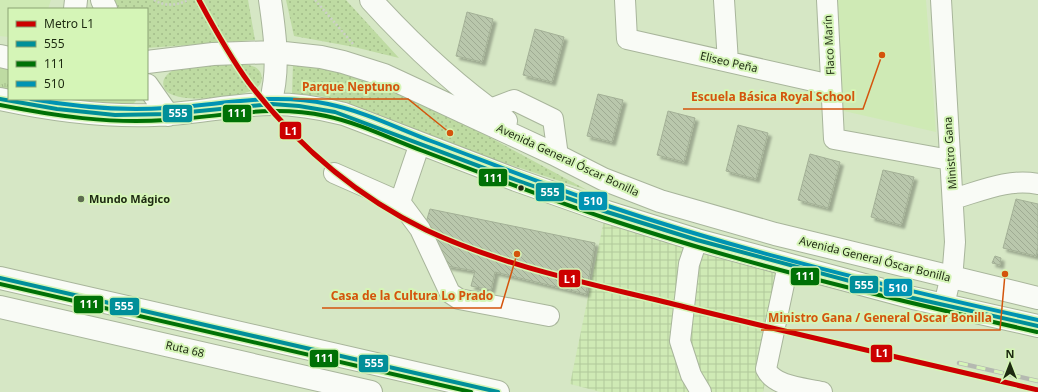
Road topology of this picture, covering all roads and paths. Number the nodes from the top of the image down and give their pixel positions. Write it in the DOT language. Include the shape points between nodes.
graph roads {
  1 [pos="154,0"];
  2 [pos="189,0"];
  3 [pos="270,0"];
  4 [pos="315,0"];
  5 [pos="371,0"];
  6 [pos="625,0"];
  7 [pos="724,0"];
  8 [pos="826,0"];
  9 [pos="941,0"];
  10 [pos="356,48"];
  11 [pos="275,52"];
  12 [pos="148,62"];
  13 [pos="728,62"];
  14 [pos="831,85"];
  15 [pos="148,86"];
  16 [pos="0,99"];
  17 [pos="270,104"];
  18 [pos="490,109"];
  19 [pos="168,115"];
  20 [pos="420,143"];
  21 [pos="556,155"];
  22 [pos="950,160"];
  23 [pos="334,173"];
  24 [pos="1038,184"];
  25 [pos="953,199"];
  26 [pos="400,202"];
  27 [pos="697,240"];
  28 [pos="788,265"];
  29 [pos="0,278"];
  30 [pos="951,278"];
  31 [pos="1038,298"];
  32 [pos="944,305"];
  33 [pos="0,307"];
  34 [pos="549,316"];
  35 [pos="1038,326"];
  36 [pos="371,392"];
  37 [pos="498,392"];
  38 [pos="701,392"];
  39 [pos="822,392"];
  1 -- 2 [label="path" via="162,5 179,4"];
  3 -- 11 [label="main road"];
  4 -- 10 [label="path"];
  5 -- 18 [label="main road" via="414,45"];
  6 -- 13 [label="street, Eliseo Peña" via="627,39"];
  7 -- 13 [label="street"];
  8 -- 14 [label="street, Flaco Marín"];
  9 -- 22 [label="street, Ministro Gana"];
  11 -- 12 [label="main road, Avenida General Óscar Bonilla" via="213,54"];
  11 -- 17 [label="main road" via="276,78"];
  11 -- 21 [label="main road, Avenida General Óscar Bonilla" via="321,56 384,75"];
  13 -- 14 [label="street, Eliseo Peña"];
  14 -- 22 [label="street, Flaco Marín" via="834,139"];
  15 -- 19 [label="main road"];
  16 -- 19 [label="main road" via="80,113"];
  17 -- 19 [label="main road"];
  17 -- 20 [label="main road" via="315,107 344,114"];
  18 -- 21 [label="main road"];
  18 -- 21 [label="street" via="514,100 554,119"];
  20 -- 26 [label="street"];
  20 -- 27 [label="main road" via="554,193"];
  21 -- 30 [label="main road, Avenida General Óscar Bonilla" via="629,190 692,211"];
  22 -- 25 [label="street, Ministro Gana"];
  23 -- 26 [label="street"];
  24 -- 25 [label="street" via="1009,183"];
  25 -- 30 [label="street, Ministro Gana" via="955,242"];
  26 -- 34 [label="street" via="420,229 450,293 459,299"];
  27 -- 28 [label="main road"];
  27 -- 38 [label="street" via="690,264 680,341 691,375"];
  28 -- 32 [label="main road"];
  28 -- 39 [label="street" via="766,369 769,375 783,383"];
  29 -- 37 [label="main road"];
  30 -- 31 [label="main road, Avenida General Óscar Bonilla"];
  30 -- 32 [label="street, Ministro Gana"];
  32 -- 35 [label="main road"];
  33 -- 36 [label="main road, Ruta 68"];
}
